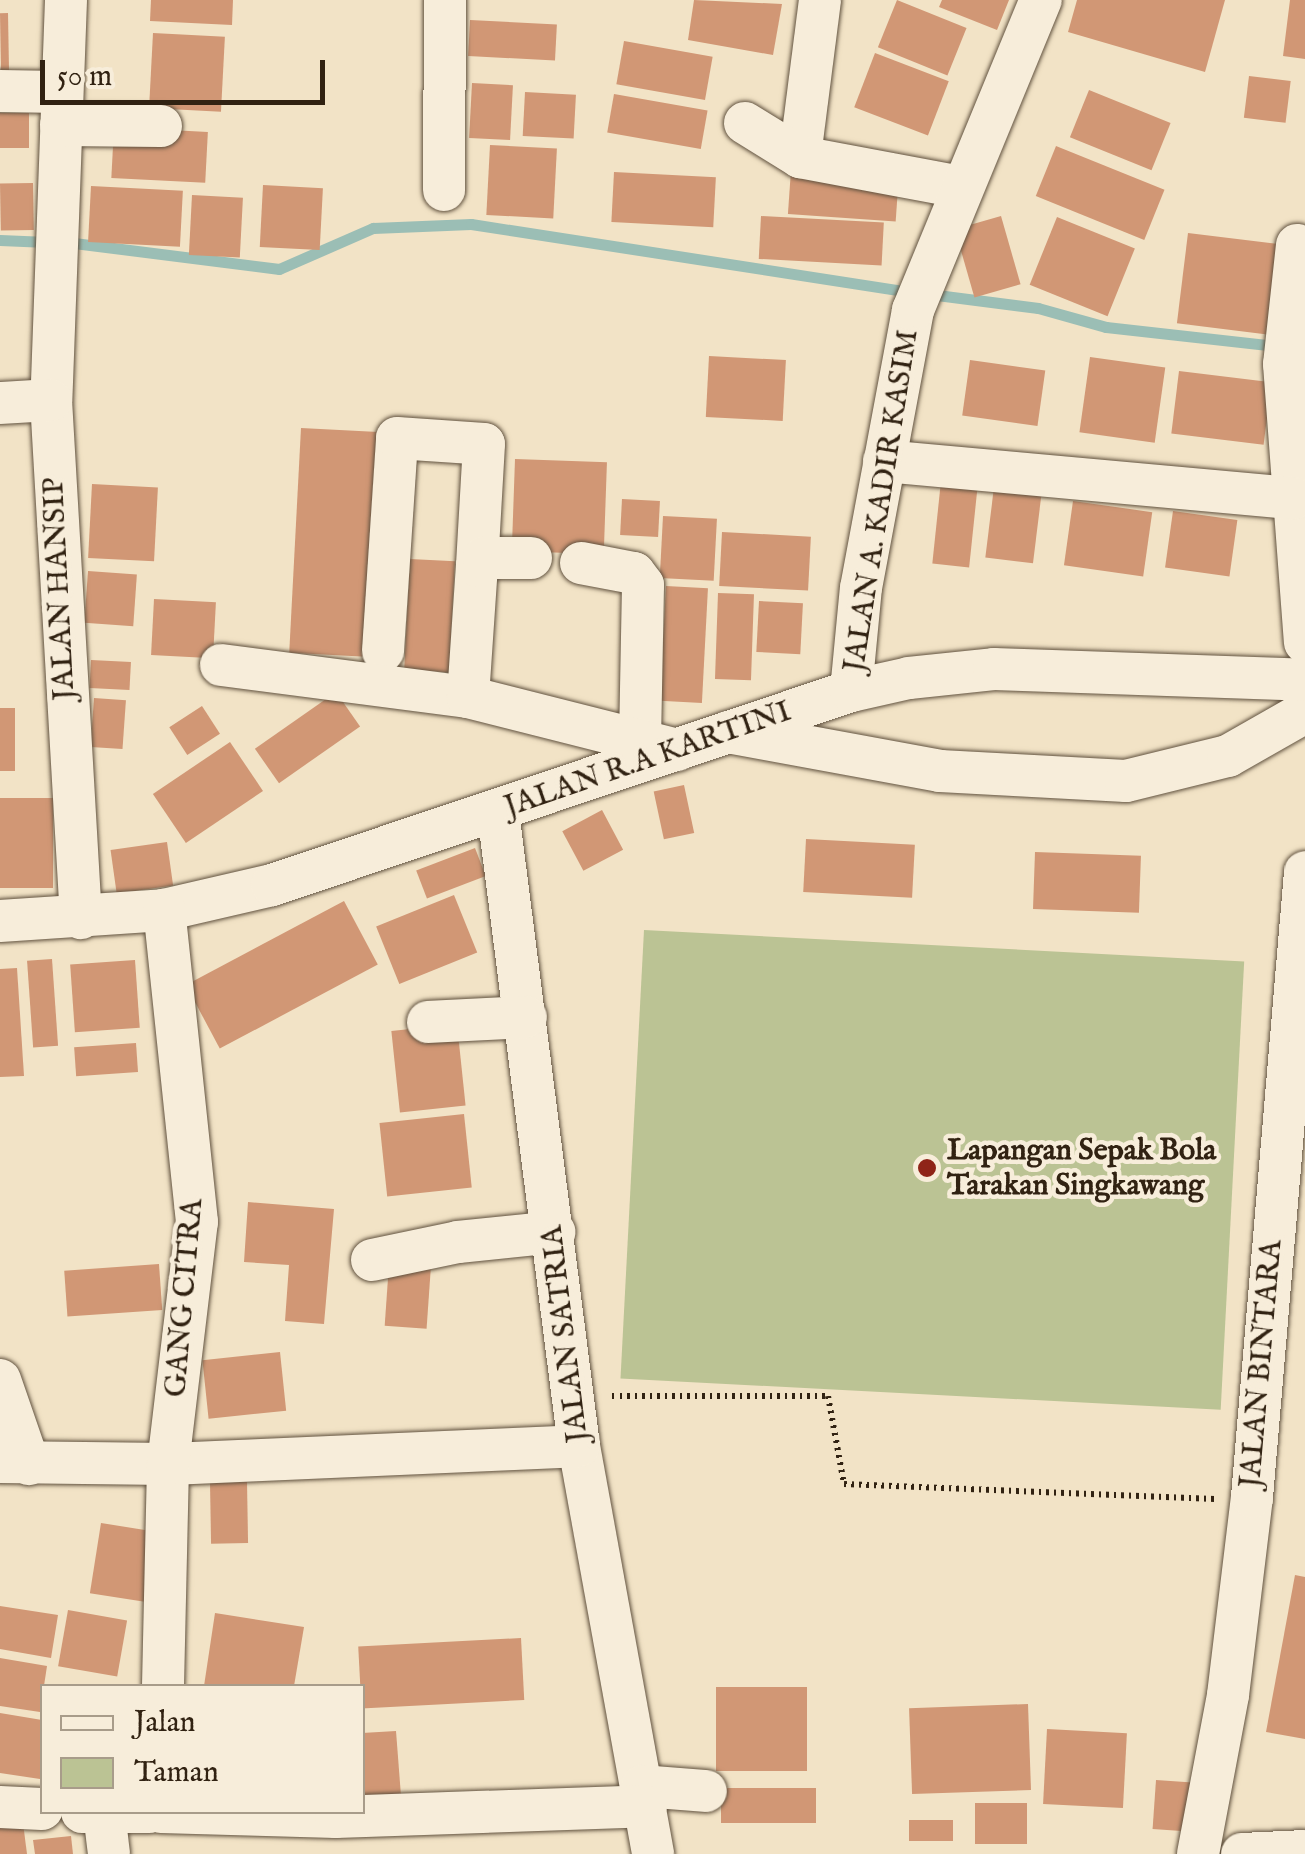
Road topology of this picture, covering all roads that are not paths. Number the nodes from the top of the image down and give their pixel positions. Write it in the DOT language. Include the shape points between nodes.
graph roads {
  1 [pos="66,0"];
  2 [pos="445,0"];
  3 [pos="820,0"];
  4 [pos="1040,0"];
  5 [pos="0,91"];
  6 [pos="61,109"];
  7 [pos="746,124"];
  8 [pos="160,126"];
  9 [pos="800,156"];
  10 [pos="960,187"];
  11 [pos="444,190"];
  12 [pos="1297,245"];
  13 [pos="51,400"];
  14 [pos="0,403"];
  15 [pos="884,461"];
  16 [pos="1294,498"];
  17 [pos="531,558"];
  18 [pos="581,563"];
  19 [pos="477,566"];
  20 [pos="1305,642"];
  21 [pos="384,651"];
  22 [pos="221,665"];
  23 [pos="1305,680"];
  24 [pos="851,691"];
  25 [pos="468,697"];
  26 [pos="1305,712"];
  27 [pos="728,732"];
  28 [pos="658,746"];
  29 [pos="498,812"];
  30 [pos="1305,872"];
  31 [pos="164,910"];
  32 [pos="82,918"];
  33 [pos="0,921"];
  34 [pos="526,1018"];
  35 [pos="428,1022"];
  36 [pos="554,1232"];
  37 [pos="372,1260"];
  38 [pos="0,1380"];
  39 [pos="579,1446"];
  40 [pos="14,1463"];
  41 [pos="168,1464"];
  42 [pos="163,1684"];
  43 [pos="706,1792"];
  44 [pos="644,1796"];
  45 [pos="0,1807"];
  46 [pos="40,1810"];
  47 [pos="104,1814"];
  48 [pos="231,1814"];
  49 [pos="1305,1851"];
  50 [pos="109,1854"];
  51 [pos="652,1854"];
  52 [pos="1198,1854"];
  53 [pos="1242,1854"];
  1 -- 6 [label="street, JALAN HANSIP"];
  2 -- 11 [label="street"];
  3 -- 9 [label="street"];
  4 -- 10 [label="street, JALAN A. KADIR KASIM"];
  5 -- 6 [label="street"];
  6 -- 8 [label="street"];
  6 -- 13 [label="street, JALAN HANSIP"];
  7 -- 9 [label="street"];
  9 -- 10 [label="street"];
  10 -- 15 [label="street, JALAN A. KADIR KASIM" via="918,291"];
  12 -- 16 [label="street" via="1286,351"];
  13 -- 14 [label="street"];
  13 -- 32 [label="street, JALAN HANSIP"];
  15 -- 16 [label="street"];
  15 -- 24 [label="street, JALAN A. KADIR KASIM" via="858,603"];
  16 -- 20 [label="street"];
  17 -- 19 [label="street" via="484,558"];
  18 -- 28 [label="street" via="634,572 644,586"];
  19 -- 21 [label="street" via="484,444 397,438"];
  19 -- 25 [label="street"];
  22 -- 25 [label="street"];
  23 -- 24 [label="street, JALAN R.A KARTINI" via="994,669"];
  24 -- 27 [label="street, JALAN R.A KARTINI"];
  25 -- 28 [label="street"];
  26 -- 27 [label="street" via="1228,756 1126,781 940,771"];
  27 -- 28 [label="street, JALAN R.A KARTINI"];
  28 -- 29 [label="street, JALAN R.A KARTINI"];
  29 -- 31 [label="street, JALAN R.A KARTINI" via="272,885"];
  29 -- 34 [label="street, JALAN SATRIA"];
  30 -- 52 [label="street, JALAN BINTARA" via="1252,1497 1228,1695"];
  31 -- 32 [label="street, JALAN R.A KARTINI"];
  31 -- 41 [label="street, GANG CITRA" via="197,1222"];
  32 -- 33 [label="street, JALAN R.A KARTINI"];
  34 -- 35 [label="street"];
  34 -- 36 [label="street, JALAN SATRIA"];
  36 -- 37 [label="street"];
  36 -- 39 [label="street, JALAN SATRIA"];
  38 -- 40 [label="street"];
  39 -- 41 [label="street"];
  39 -- 44 [label="street, JALAN SATRIA"];
  40 -- 41 [label="street"];
  41 -- 42 [label="street, GANG CITRA"];
  43 -- 44 [label="street"];
  44 -- 48 [label="street" via="336,1817"];
  44 -- 51 [label="street, JALAN SATRIA"];
  45 -- 46 [label="street"];
  47 -- 50 [label="street"];
  49 -- 53 [label="street"];
}
